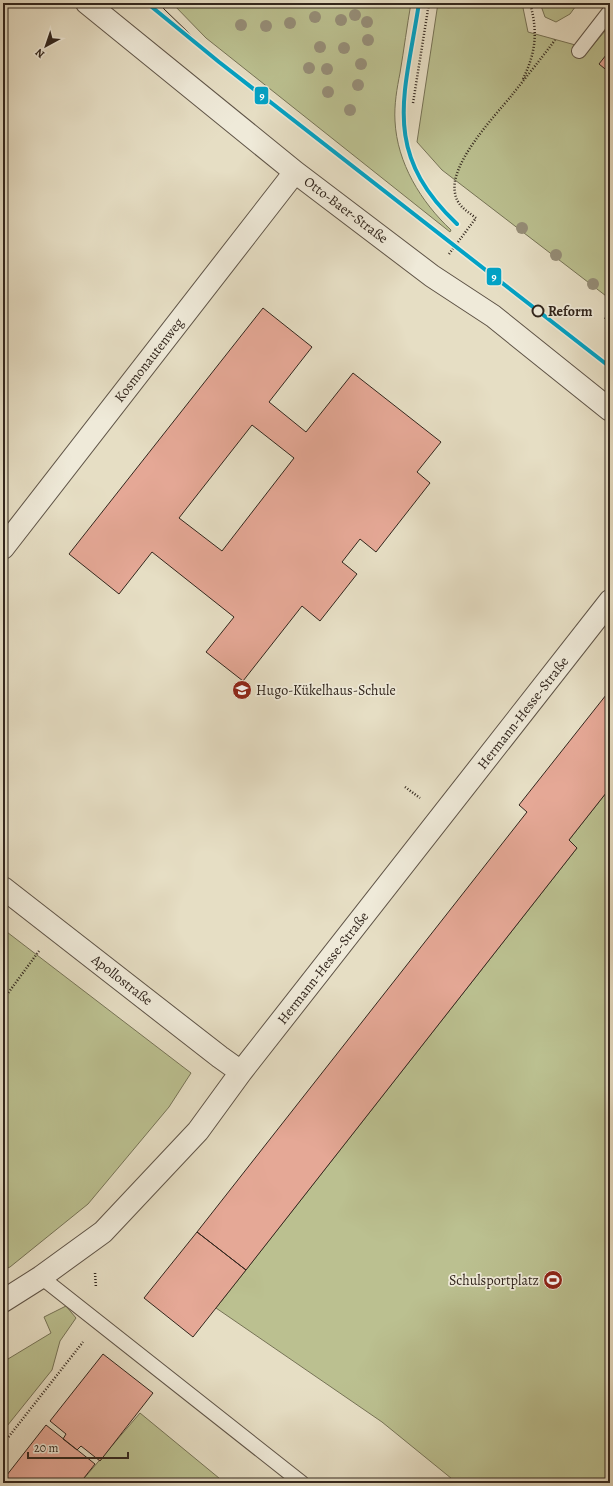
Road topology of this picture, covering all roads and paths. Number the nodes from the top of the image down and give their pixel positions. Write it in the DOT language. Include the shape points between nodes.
graph roads {
  1 [pos="87,3"];
  2 [pos="429,3"];
  3 [pos="530,3"];
  4 [pos="610,11"];
  5 [pos="556,40"];
  6 [pos="579,51"];
  7 [pos="521,83"];
  8 [pos="413,104"];
  9 [pos="295,172"];
  10 [pos="432,276"];
  11 [pos="610,312"];
  12 [pos="605,319"];
  13 [pos="610,410"];
  14 [pos="3,548"];
  15 [pos="610,601"];
  16 [pos="405,787"];
  17 [pos="421,799"];
  18 [pos="3,888"];
  19 [pos="41,948"];
  20 [pos="3,1000"];
  21 [pos="241,1072"];
  22 [pos="94,1272"];
  23 [pos="41,1277"];
  24 [pos="3,1301"];
  25 [pos="98,1322"];
  26 [pos="3,1444"];
  27 [pos="302,1483"];
  1 -- 9 [label="street, Otto-Baer-Straße"];
  2 -- 8 [label="path"];
  3 -- 7 [label="path" via="536,38 532,57"];
  4 -- 6 [label="lane"];
  5 -- 7 [label="path"];
  7 -- 10 [label="path" via="472,146 460,167 455,182 456,199 476,218"];
  9 -- 10 [label="street, Otto-Baer-Straße"];
  9 -- 14 [label="street, Kosmonautenweg"];
  10 -- 13 [label="street, Otto-Baer-Straße" via="493,316"];
  11 -- 12 [label="path"];
  15 -- 21 [label="street, Hermann-Hesse-Straße"];
  16 -- 17 [label="path"];
  18 -- 21 [label="street, Apollostraße"];
  19 -- 20 [label="path"];
  21 -- 23 [label="street, Hermann-Hesse-Straße" via="198,1131 103,1232"];
  22 -- 25 [label="path"];
  23 -- 24 [label="street, Hermann-Hesse-Straße"];
  23 -- 25 [label="lane"];
  25 -- 26 [label="path"];
  25 -- 27 [label="lane"];
}
